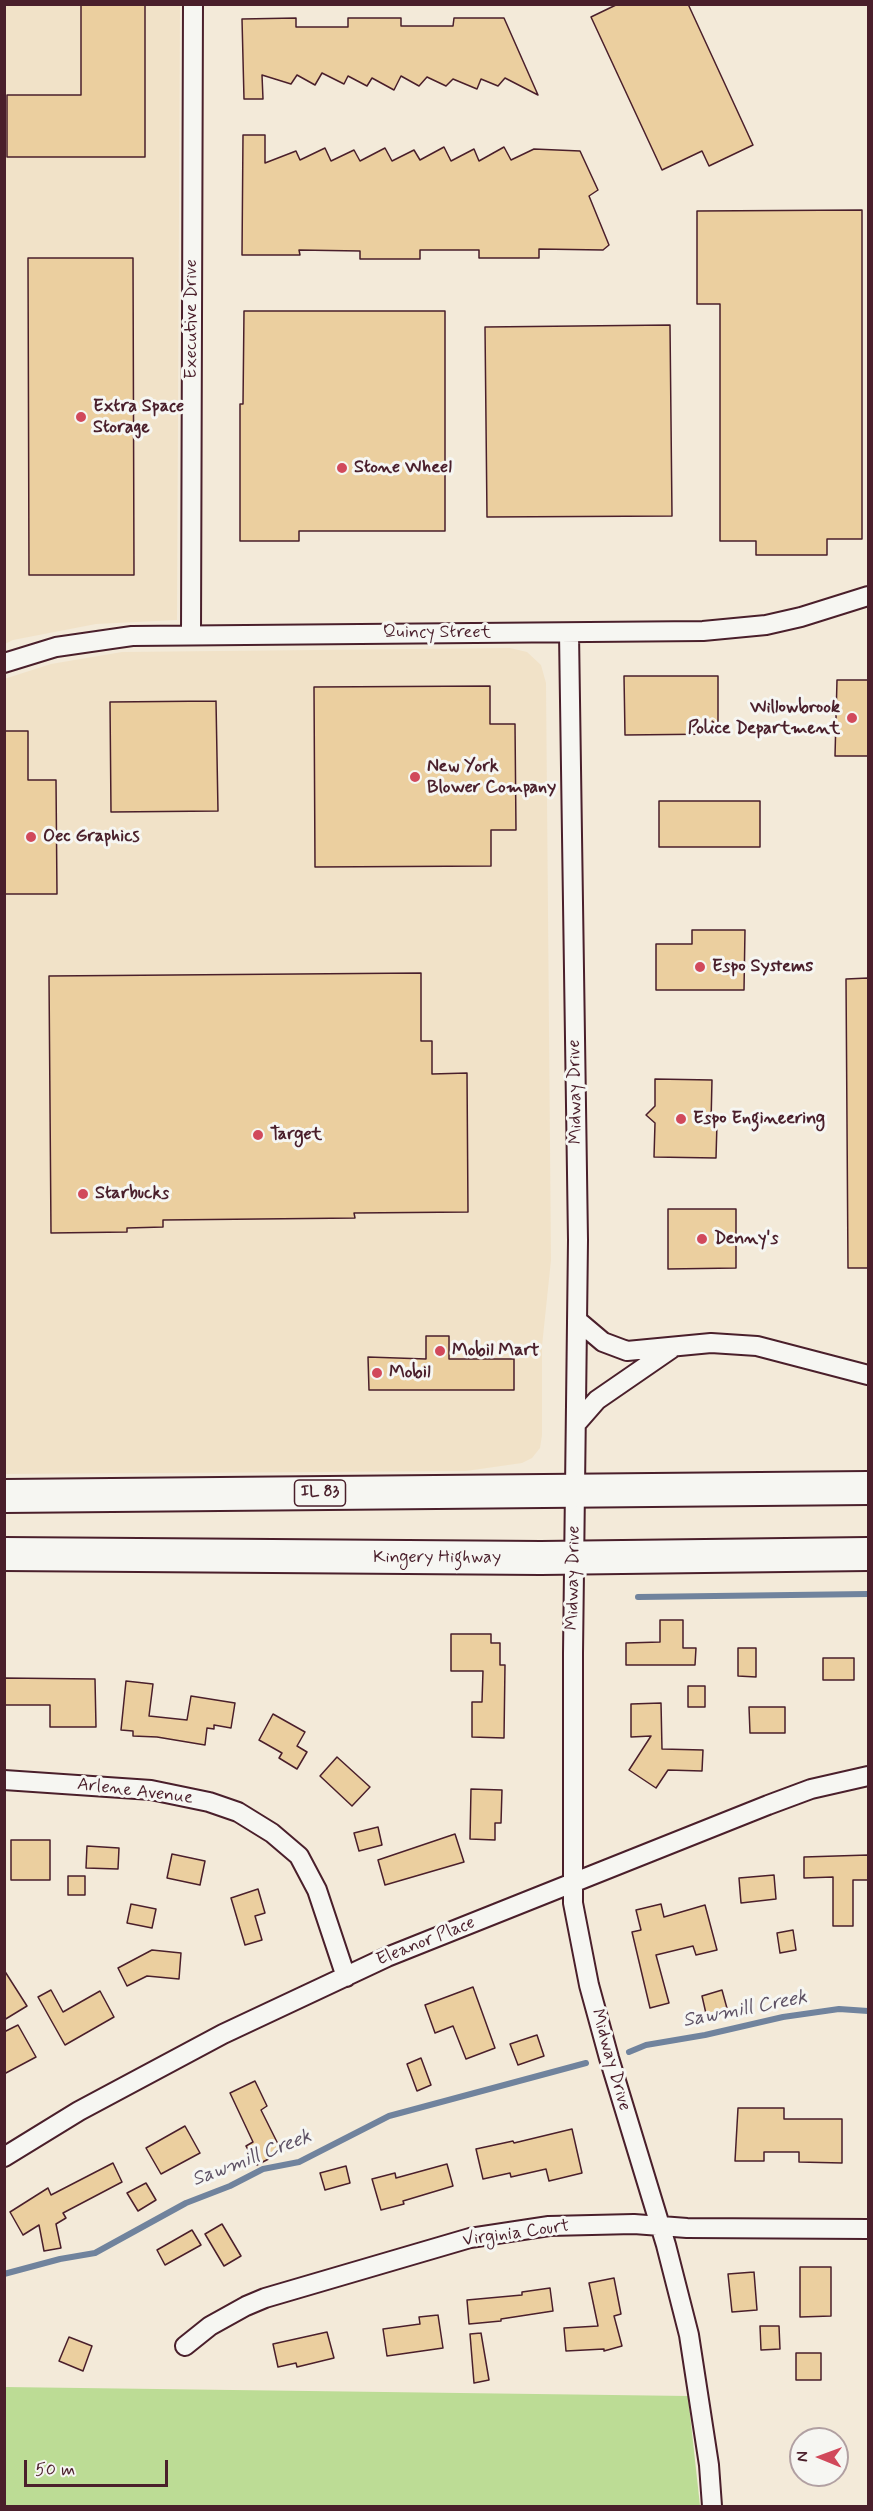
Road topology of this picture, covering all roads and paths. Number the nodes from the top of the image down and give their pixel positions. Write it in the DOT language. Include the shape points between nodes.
graph roads {
  1 [pos="193,4"];
  2 [pos="868,596"];
  3 [pos="568,633"];
  4 [pos="191,634"];
  5 [pos="4,663"];
  6 [pos="577,1320"];
  7 [pos="673,1348"];
  8 [pos="868,1376"];
  9 [pos="576,1424"];
  10 [pos="868,1488"];
  11 [pos="576,1491"];
  12 [pos="4,1496"];
  13 [pos="4,1554"];
  14 [pos="868,1554"];
  15 [pos="574,1557"];
  16 [pos="868,1776"];
  17 [pos="4,1780"];
  18 [pos="573,1883"];
  19 [pos="346,1977"];
  20 [pos="4,2157"];
  21 [pos="660,2226"];
  22 [pos="868,2229"];
  23 [pos="185,2346"];
  24 [pos="712,2506"];
  1 -- 4 [label="street, Executive Drive"];
  2 -- 3 [label="street, Quincy Street" via="801,617 733,629"];
  3 -- 4 [label="street, Quincy Street"];
  3 -- 6 [label="street, Midway Drive"];
  4 -- 5 [label="street, Quincy Street" via="106,639 56,647"];
  6 -- 7 [label="street" via="603,1342 627,1351"];
  6 -- 9 [label="street, Midway Drive"];
  7 -- 8 [label="street" via="711,1343 757,1346"];
  7 -- 9 [label="street" via="597,1400"];
  9 -- 11 [label="street, Midway Drive"];
  10 -- 11 [label="highway, IL 83"];
  11 -- 12 [label="highway, IL 83"];
  11 -- 15 [label="street, Midway Drive"];
  13 -- 15 [label="highway, Kingery Highway"];
  14 -- 15 [label="highway, Kingery Highway"];
  15 -- 18 [label="street, Midway Drive"];
  16 -- 18 [label="street, Eleanor Place" via="811,1789"];
  17 -- 19 [label="street, Arlene Avenue" via="151,1790 238,1812 299,1856 317,1890"];
  18 -- 19 [label="street, Eleanor Place"];
  18 -- 21 [label="street, Midway Drive" via="576,1923 589,1984"];
  19 -- 20 [label="street, Eleanor Place" via="222,2034 79,2111"];
  21 -- 22 [label="street, Virginia Court"];
  21 -- 23 [label="street, Virginia Court" via="549,2226 470,2238 265,2298 218,2322"];
  21 -- 24 [label="street, Midway Drive" via="689,2335"];
}
